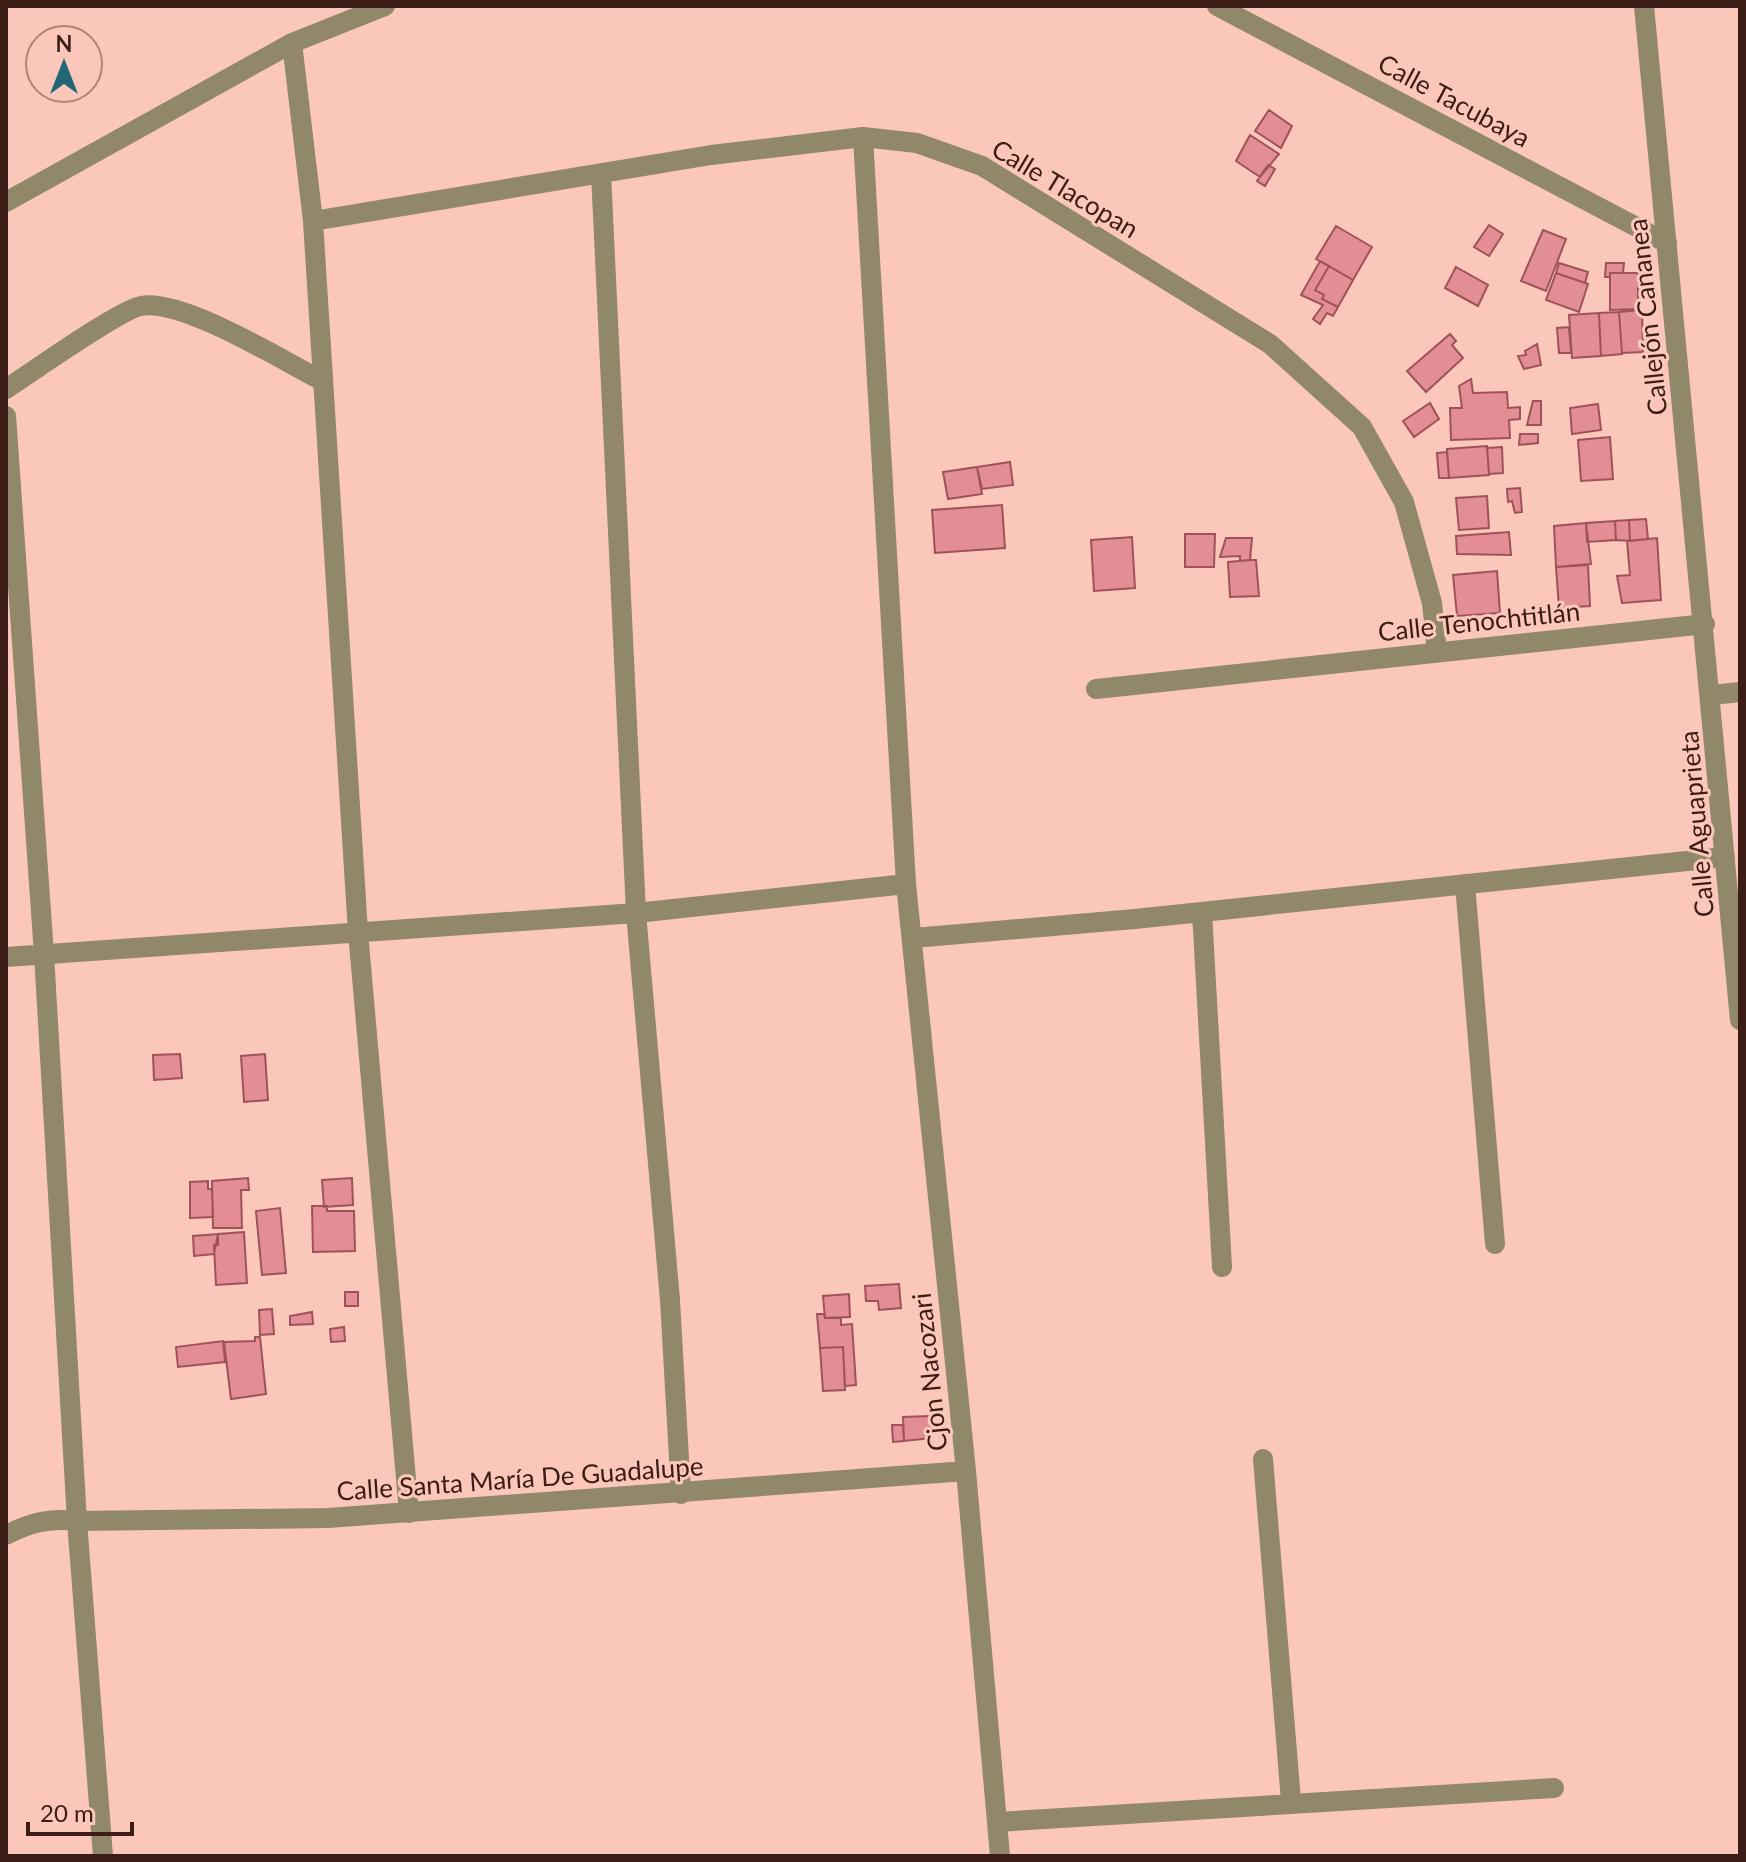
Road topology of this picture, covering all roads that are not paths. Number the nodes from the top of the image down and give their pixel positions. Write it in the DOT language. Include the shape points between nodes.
graph roads {
  1 [pos="385,6"];
  2 [pos="1217,6"];
  3 [pos="1644,6"];
  4 [pos="292,43"];
  5 [pos="863,137"];
  6 [pos="601,173"];
  7 [pos="6,202"];
  8 [pos="313,221"];
  9 [pos="1667,243"];
  10 [pos="321,380"];
  11 [pos="6,389"];
  12 [pos="6,416"];
  13 [pos="1705,624"];
  14 [pos="1437,652"];
  15 [pos="1096,689"];
  16 [pos="1740,692"];
  17 [pos="1712,695"];
  18 [pos="1725,857"];
  19 [pos="906,884"];
  20 [pos="1465,884"];
  21 [pos="1202,912"];
  22 [pos="636,913"];
  23 [pos="358,932"];
  24 [pos="913,938"];
  25 [pos="44,954"];
  26 [pos="6,957"];
  27 [pos="1740,1020"];
  28 [pos="1495,1244"];
  29 [pos="1222,1267"];
  30 [pos="1263,1459"];
  31 [pos="966,1471"];
  32 [pos="681,1494"];
  33 [pos="409,1513"];
  34 [pos="77,1521"];
  35 [pos="6,1535"];
  36 [pos="1554,1788"];
  37 [pos="1291,1801"];
  38 [pos="997,1822"];
  39 [pos="103,1856"];
  40 [pos="1000,1856"];
  1 -- 4 [label="street"];
  2 -- 9 [label="street, Calle Tacubaya"];
  3 -- 9 [label="street, Callejón Cananea"];
  4 -- 7 [label="street"];
  4 -- 8 [label="street"];
  5 -- 6 [label="street, Calle Tlacopan"];
  5 -- 14 [label="street, Calle Tlacopan" via="917,143 982,166 1270,344 1362,427 1404,502 1432,603"];
  5 -- 19 [label="street, Cjon Nacozari"];
  6 -- 8 [label="street, Calle Tlacopan"];
  6 -- 22 [label="street"];
  8 -- 10 [label="street"];
  9 -- 13 [label="street, Callejón Cananea"];
  10 -- 11 [label="street" via="200,318 141,306"];
  10 -- 23 [label="street"];
  12 -- 25 [label="street"];
  13 -- 14 [label="street, Calle Tenochtitlán"];
  13 -- 17 [label="street, Calle Aguaprieta"];
  14 -- 15 [label="street, Calle Tenochtitlán"];
  16 -- 17 [label="street"];
  17 -- 18 [label="street, Calle Aguaprieta"];
  18 -- 20 [label="street"];
  18 -- 27 [label="street, Calle Aguaprieta"];
  19 -- 22 [label="street"];
  19 -- 24 [label="street, Cjon Nacozari"];
  20 -- 21 [label="street"];
  20 -- 28 [label="street"];
  21 -- 24 [label="street"];
  21 -- 29 [label="street"];
  22 -- 23 [label="street"];
  22 -- 32 [label="street" via="670,1300"];
  23 -- 25 [label="street"];
  23 -- 33 [label="street"];
  24 -- 31 [label="street, Cjon Nacozari"];
  25 -- 26 [label="street"];
  25 -- 34 [label="street"];
  30 -- 37 [label="street"];
  31 -- 32 [label="street, Calle Santa María De Guadalupe"];
  31 -- 38 [label="street, Cjon Nacozari"];
  32 -- 33 [label="street, Calle Santa María De Guadalupe"];
  33 -- 34 [label="street, Calle Santa María De Guadalupe"];
  34 -- 35 [label="street, Calle Santa María De Guadalupe" via="52,1518"];
  34 -- 39 [label="street"];
  36 -- 37 [label="street"];
  37 -- 38 [label="street"];
  38 -- 40 [label="street, Cjon Nacozari"];
}
